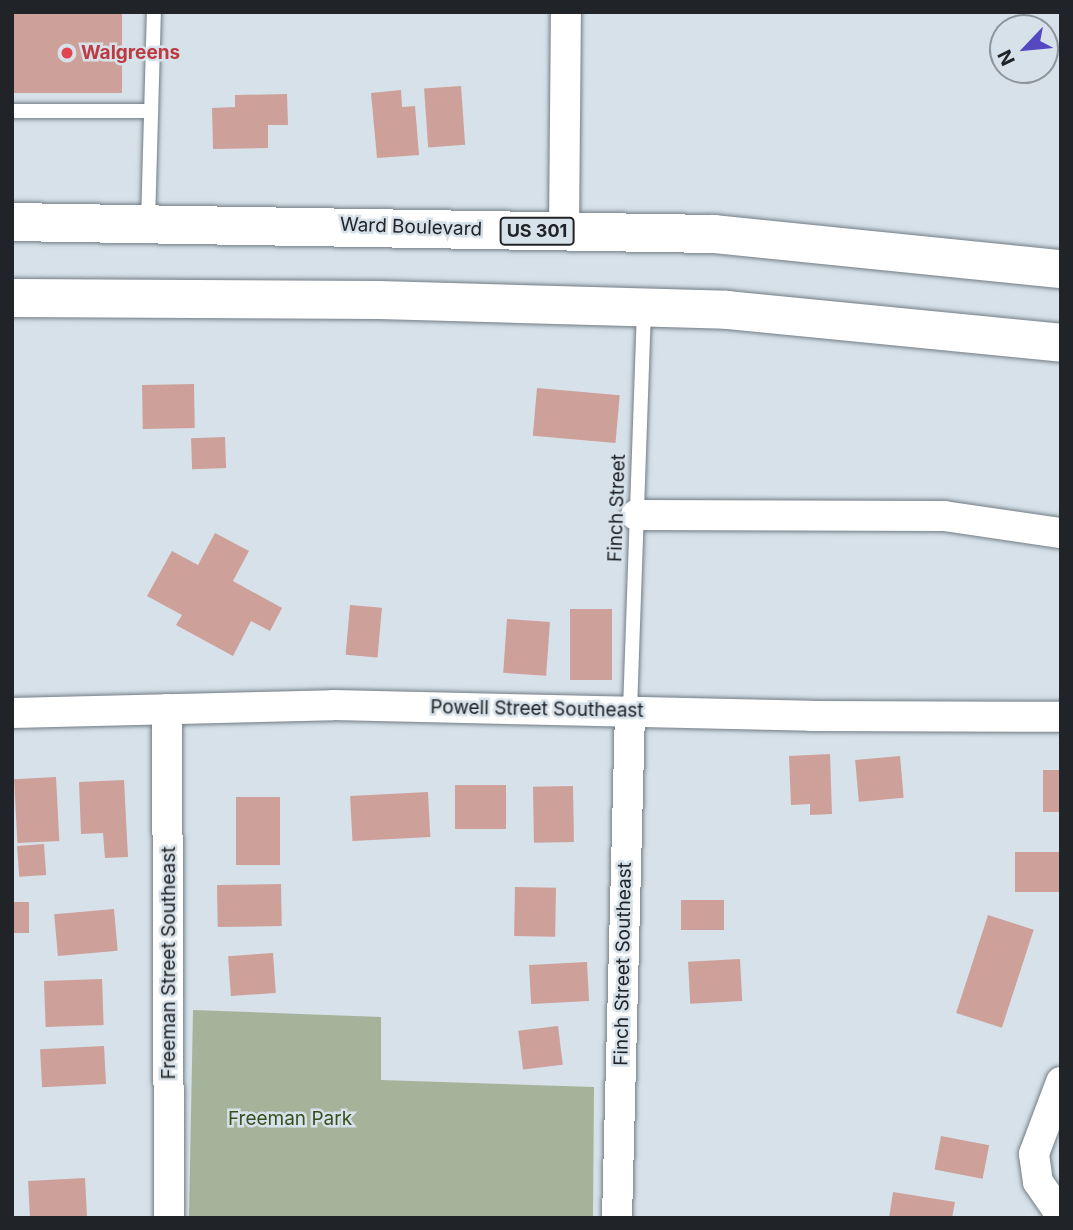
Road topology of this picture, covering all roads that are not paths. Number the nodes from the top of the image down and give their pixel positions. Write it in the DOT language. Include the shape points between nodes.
graph roads {
  1 [pos="154,12"];
  2 [pos="566,12"];
  3 [pos="12,111"];
  4 [pos="151,111"];
  5 [pos="12,222"];
  6 [pos="148,223"];
  7 [pos="564,232"];
  8 [pos="1061,269"];
  9 [pos="12,298"];
  10 [pos="644,308"];
  11 [pos="1061,343"];
  12 [pos="636,515"];
  13 [pos="1061,533"];
  14 [pos="167,709"];
  15 [pos="630,710"];
  16 [pos="12,713"];
  17 [pos="1061,717"];
  18 [pos="1061,1082"];
  19 [pos="1061,1214"];
  20 [pos="169,1218"];
  21 [pos="617,1218"];
  1 -- 4 [label="lane"];
  2 -- 7 [label="street"];
  3 -- 4 [label="lane"];
  4 -- 6 [label="lane"];
  5 -- 6 [label="highway, Ward Boulevard / US 301"];
  6 -- 7 [label="highway, Ward Boulevard / US 301"];
  7 -- 8 [label="highway, Ward Boulevard / US 301" via="714,234"];
  9 -- 10 [label="highway" via="379,300"];
  10 -- 11 [label="highway" via="899,325"];
  10 -- 12 [label="lane, Finch Street"];
  12 -- 13 [label="street" via="944,516"];
  12 -- 15 [label="lane, Finch Street"];
  14 -- 15 [label="street, Powell Street Southeast" via="333,705"];
  14 -- 16 [label="street, Powell Street Southeast"];
  14 -- 20 [label="street, Freeman Street Southeast"];
  15 -- 17 [label="street, Powell Street Southeast"];
  15 -- 21 [label="street, Finch Street Southeast"];
  18 -- 19 [label="street" via="1034,1154 1038,1182"];
}
